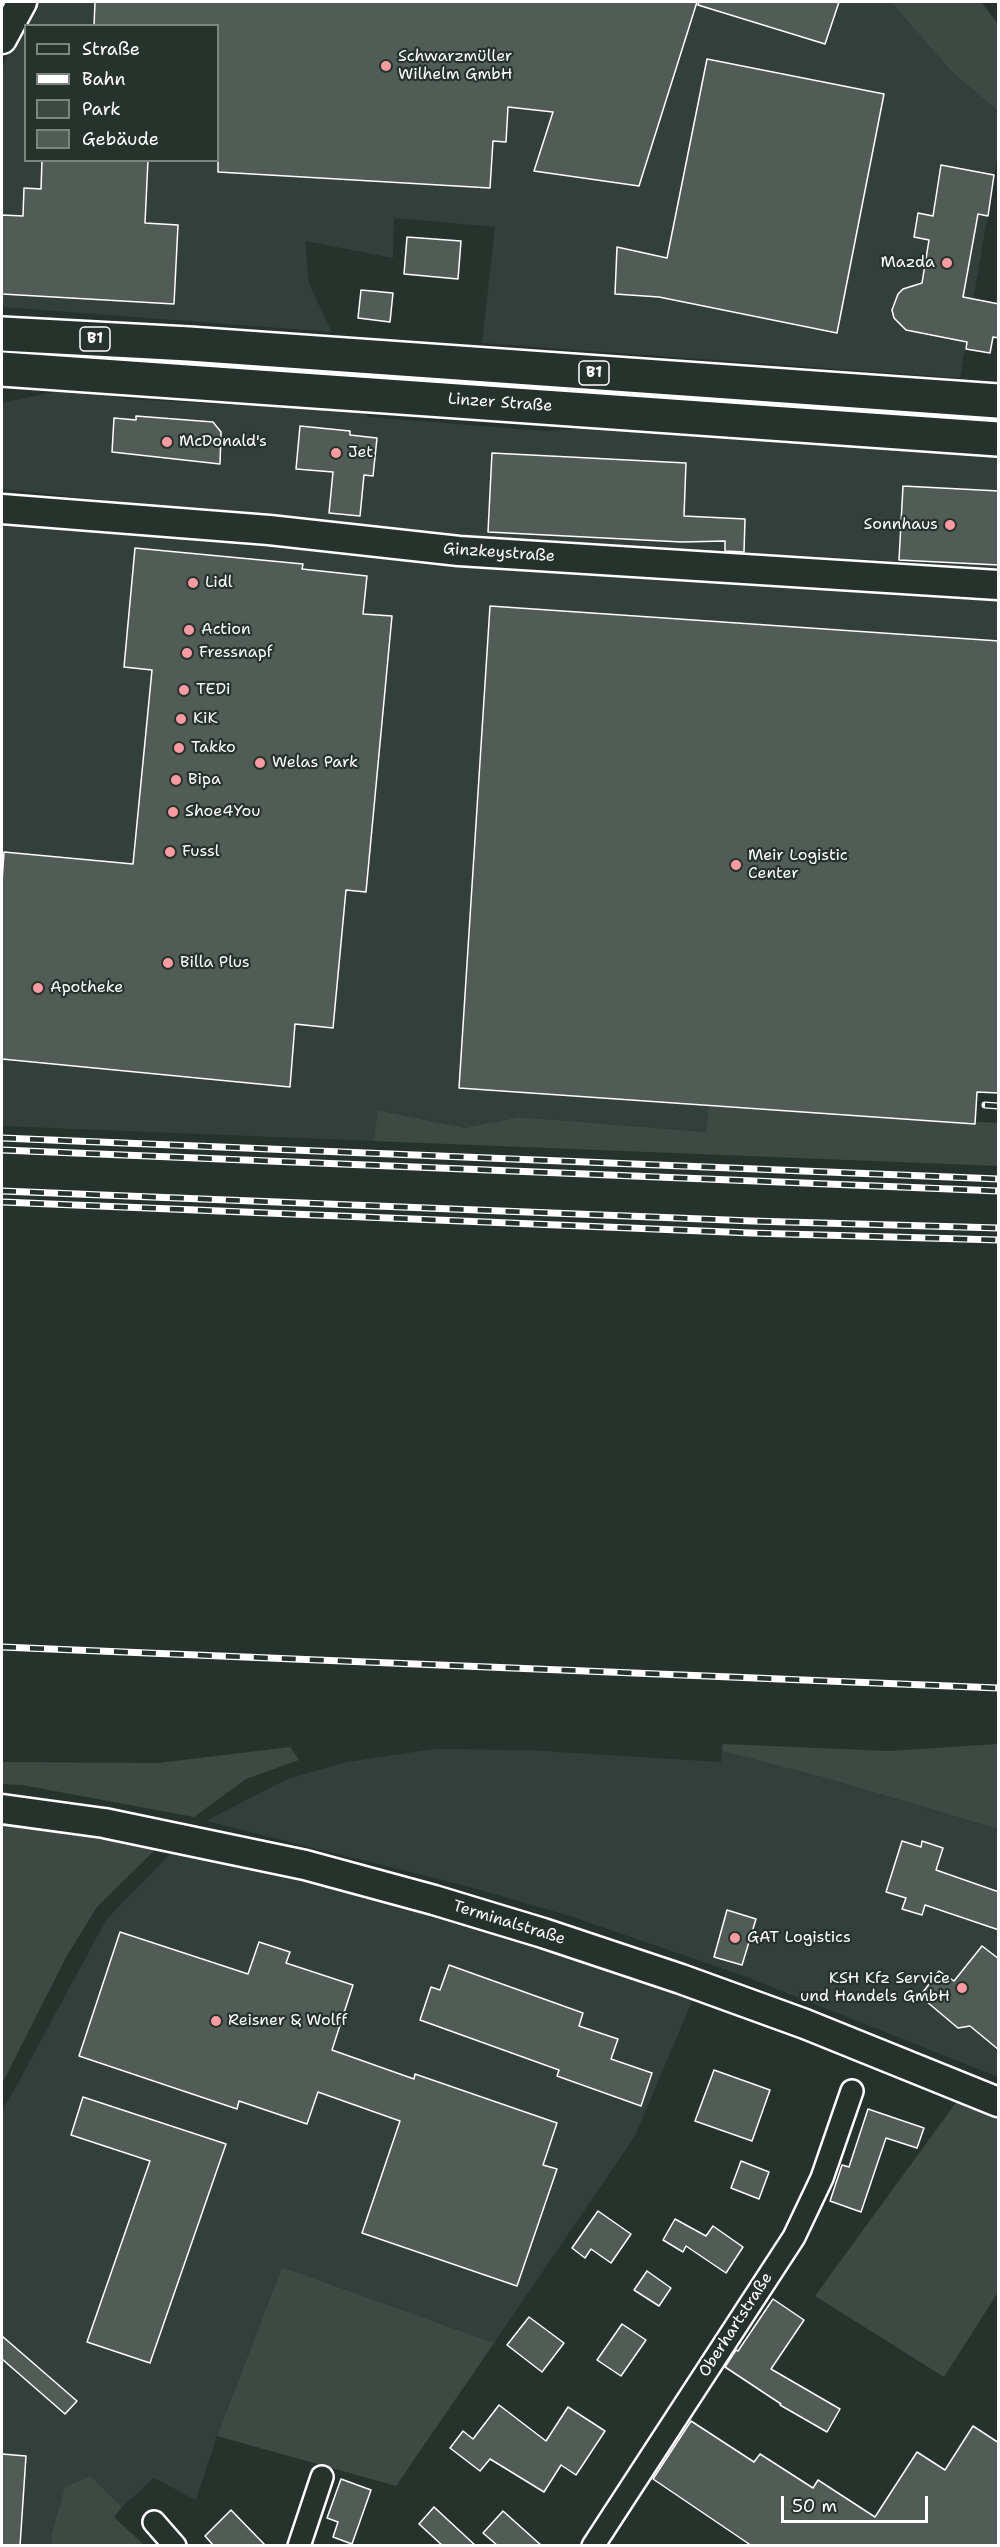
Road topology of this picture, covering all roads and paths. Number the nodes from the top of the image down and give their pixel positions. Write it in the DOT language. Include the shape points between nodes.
graph roads {
  1 [pos="22,2"];
  2 [pos="2,39"];
  3 [pos="2,334"];
  4 [pos="2,369"];
  5 [pos="999,401"];
  6 [pos="999,439"];
  7 [pos="2,509"];
  8 [pos="999,585"];
  9 [pos="2,1809"];
  10 [pos="852,2091"];
  11 [pos="999,2102"];
  12 [pos="322,2477"];
  13 [pos="154,2522"];
  14 [pos="174,2546"];
  15 [pos="299,2546"];
  16 [pos="593,2546"];
  1 -- 2 [label="street"];
  3 -- 5 [label="main road, B1"];
  4 -- 6 [label="main road, Linzer Straße / B1"];
  7 -- 8 [label="street, Ginzkeystraße" via="269,530 459,551"];
  9 -- 11 [label="street, Terminalstraße" via="104,1823 305,1866 434,1900 753,2005"];
  10 -- 16 [label="street, Oberhartstraße" via="822,2178 794,2237"];
  12 -- 15 [label="street"];
  13 -- 14 [label="street"];
}
